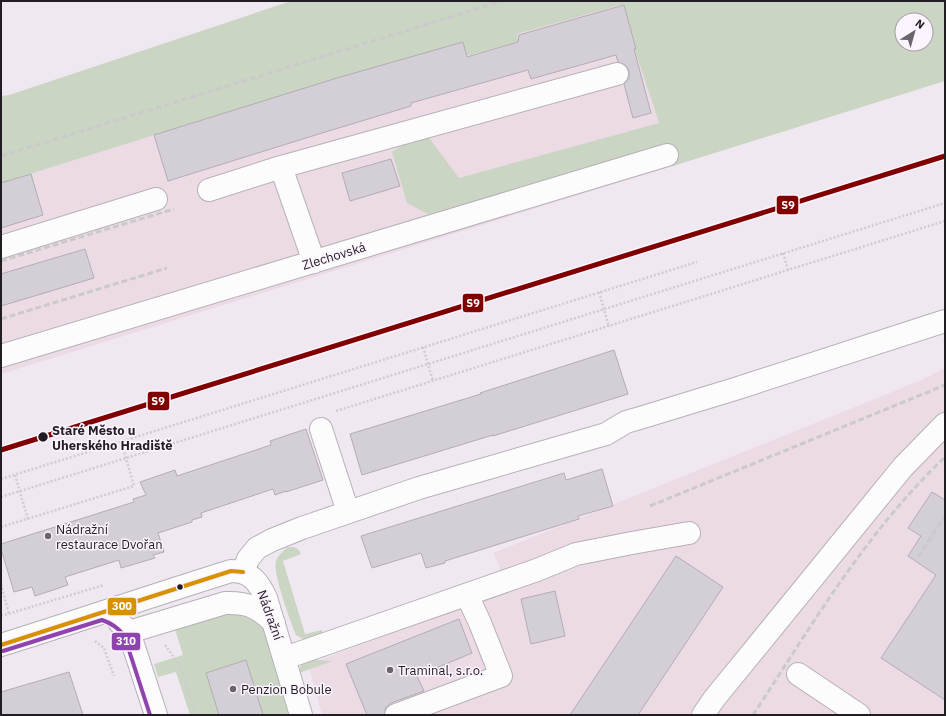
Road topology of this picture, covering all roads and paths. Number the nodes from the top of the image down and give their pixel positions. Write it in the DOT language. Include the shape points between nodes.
graph roads {
  1 [pos="617,74"];
  2 [pos="667,155"];
  3 [pos="281,168"];
  4 [pos="209,190"];
  5 [pos="156,199"];
  6 [pos="945,202"];
  7 [pos="945,221"];
  8 [pos="1,247"];
  9 [pos="783,253"];
  10 [pos="314,262"];
  11 [pos="697,262"];
  12 [pos="788,270"];
  13 [pos="599,292"];
  14 [pos="604,309"];
  15 [pos="945,321"];
  16 [pos="609,327"];
  17 [pos="423,347"];
  18 [pos="1,356"];
  19 [pos="428,363"];
  20 [pos="434,381"];
  21 [pos="945,424"];
  22 [pos="321,429"];
  23 [pos="120,442"];
  24 [pos="125,458"];
  25 [pos="15,474"];
  26 [pos="1,479"];
  27 [pos="20,491"];
  28 [pos="1,497"];
  29 [pos="348,512"];
  30 [pos="28,519"];
  31 [pos="1,527"];
  32 [pos="689,533"];
  33 [pos="243,572"];
  34 [pos="109,583"];
  35 [pos="1,584"];
  36 [pos="467,595"];
  37 [pos="9,614"];
  38 [pos="102,614"];
  39 [pos="1,616"];
  40 [pos="274,622"];
  41 [pos="169,640"];
  42 [pos="132,642"];
  43 [pos="1,645"];
  44 [pos="285,658"];
  45 [pos="109,661"];
  46 [pos="181,667"];
  47 [pos="798,674"];
  48 [pos="292,682"];
  49 [pos="258,698"];
  50 [pos="156,715"];
  51 [pos="196,715"];
  52 [pos="301,715"];
  53 [pos="396,715"];
  54 [pos="703,715"];
  55 [pos="859,715"];
  1 -- 3 [label="street"];
  2 -- 10 [label="street, Zlechovská"];
  3 -- 4 [label="street"];
  3 -- 10 [label="street"];
  5 -- 8 [label="street"];
  6 -- 9 [label="path"];
  7 -- 12 [label="path"];
  9 -- 12 [label="path"];
  9 -- 14 [label="path"];
  10 -- 18 [label="street, Zlechovská"];
  11 -- 13 [label="path"];
  12 -- 16 [label="path"];
  13 -- 14 [label="path"];
  13 -- 17 [label="path"];
  14 -- 16 [label="path"];
  14 -- 19 [label="path"];
  15 -- 29 [label="street" via="626,422 606,434 419,488"];
  16 -- 20 [label="path"];
  17 -- 19 [label="path"];
  17 -- 23 [label="path"];
  19 -- 20 [label="path"];
  19 -- 24 [label="path"];
  20 -- 22 [label="path" via="318,416"];
  21 -- 54 [label="street" via="903,467"];
  22 -- 29 [label="street"];
  23 -- 24 [label="path"];
  23 -- 25 [label="path"];
  24 -- 27 [label="path"];
  24 -- 30 [label="path" via="134,486"];
  25 -- 26 [label="path"];
  25 -- 27 [label="path"];
  27 -- 28 [label="path"];
  27 -- 30 [label="path"];
  29 -- 33 [label="street" via="263,545 252,553"];
  30 -- 31 [label="path"];
  32 -- 36 [label="street" via="576,554"];
  33 -- 38 [label="street" via="230,571"];
  33 -- 40 [label="street, Nádražní" via="256,580"];
  34 -- 37 [label="path"];
  35 -- 37 [label="path"];
  36 -- 44 [label="street"];
  36 -- 53 [label="street" via="501,676"];
  37 -- 39 [label="path"];
  38 -- 42 [label="street" via="114,618 125,627"];
  38 -- 43 [label="street"];
  40 -- 42 [label="street" via="247,604 225,603"];
  40 -- 44 [label="street, Nádražní"];
  41 -- 42 [label="path"];
  42 -- 45 [label="path"];
  42 -- 50 [label="street"];
  44 -- 48 [label="street, Nádražní"];
  46 -- 51 [label="path"];
  47 -- 55 [label="street"];
  48 -- 49 [label="path" via="274,686 267,694"];
  48 -- 52 [label="street, Nádražní"];
}
